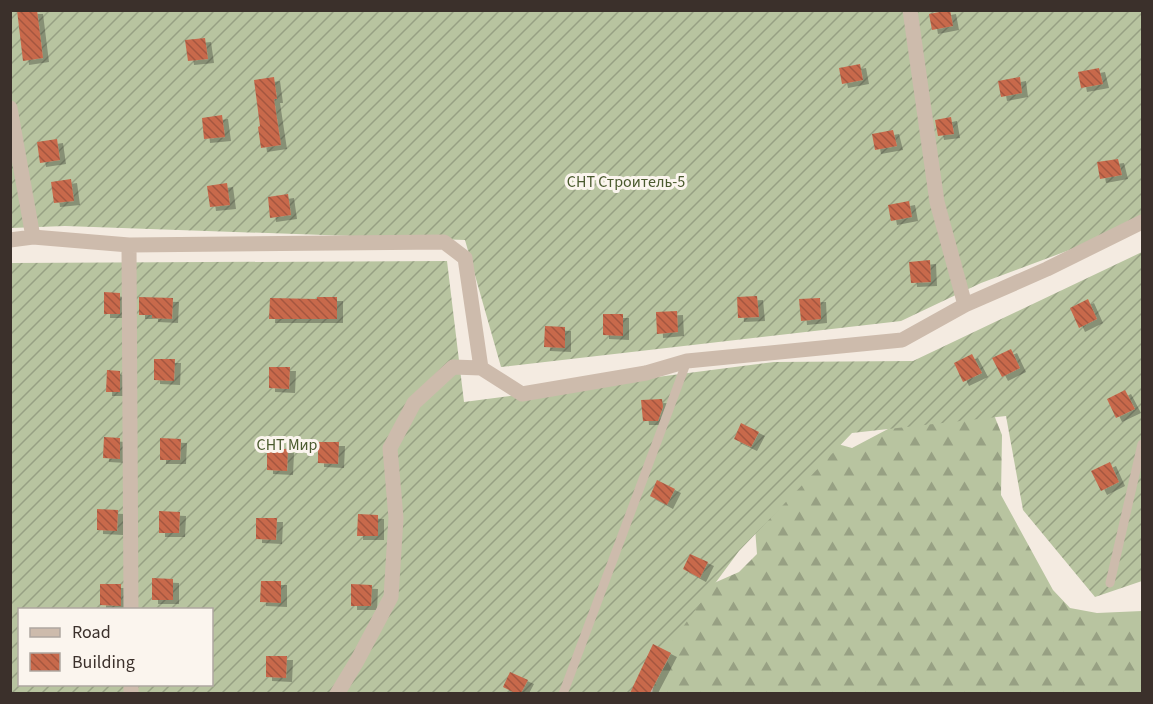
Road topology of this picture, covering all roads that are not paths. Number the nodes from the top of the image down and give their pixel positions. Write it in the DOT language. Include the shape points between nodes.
graph roads {
  1 [pos="910,10"];
  2 [pos="10,108"];
  3 [pos="1143,222"];
  4 [pos="33,237"];
  5 [pos="10,240"];
  6 [pos="129,245"];
  7 [pos="965,305"];
  8 [pos="687,361"];
  9 [pos="481,368"];
  10 [pos="1143,444"];
  11 [pos="1110,583"];
  12 [pos="131,608"];
  13 [pos="337,693"];
  14 [pos="563,693"];
  1 -- 7 [label="street" via="937,202"];
  2 -- 4 [label="street"];
  3 -- 7 [label="street"];
  4 -- 5 [label="street"];
  4 -- 6 [label="street"];
  6 -- 9 [label="street" via="444,242 465,258"];
  6 -- 12 [label="street"];
  7 -- 8 [label="street" via="902,340"];
  8 -- 9 [label="street" via="646,374 522,394"];
  8 -- 14 [label="lane"];
  9 -- 13 [label="street" via="453,367 414,403 390,448 396,518 391,597"];
  10 -- 11 [label="lane"];
}
